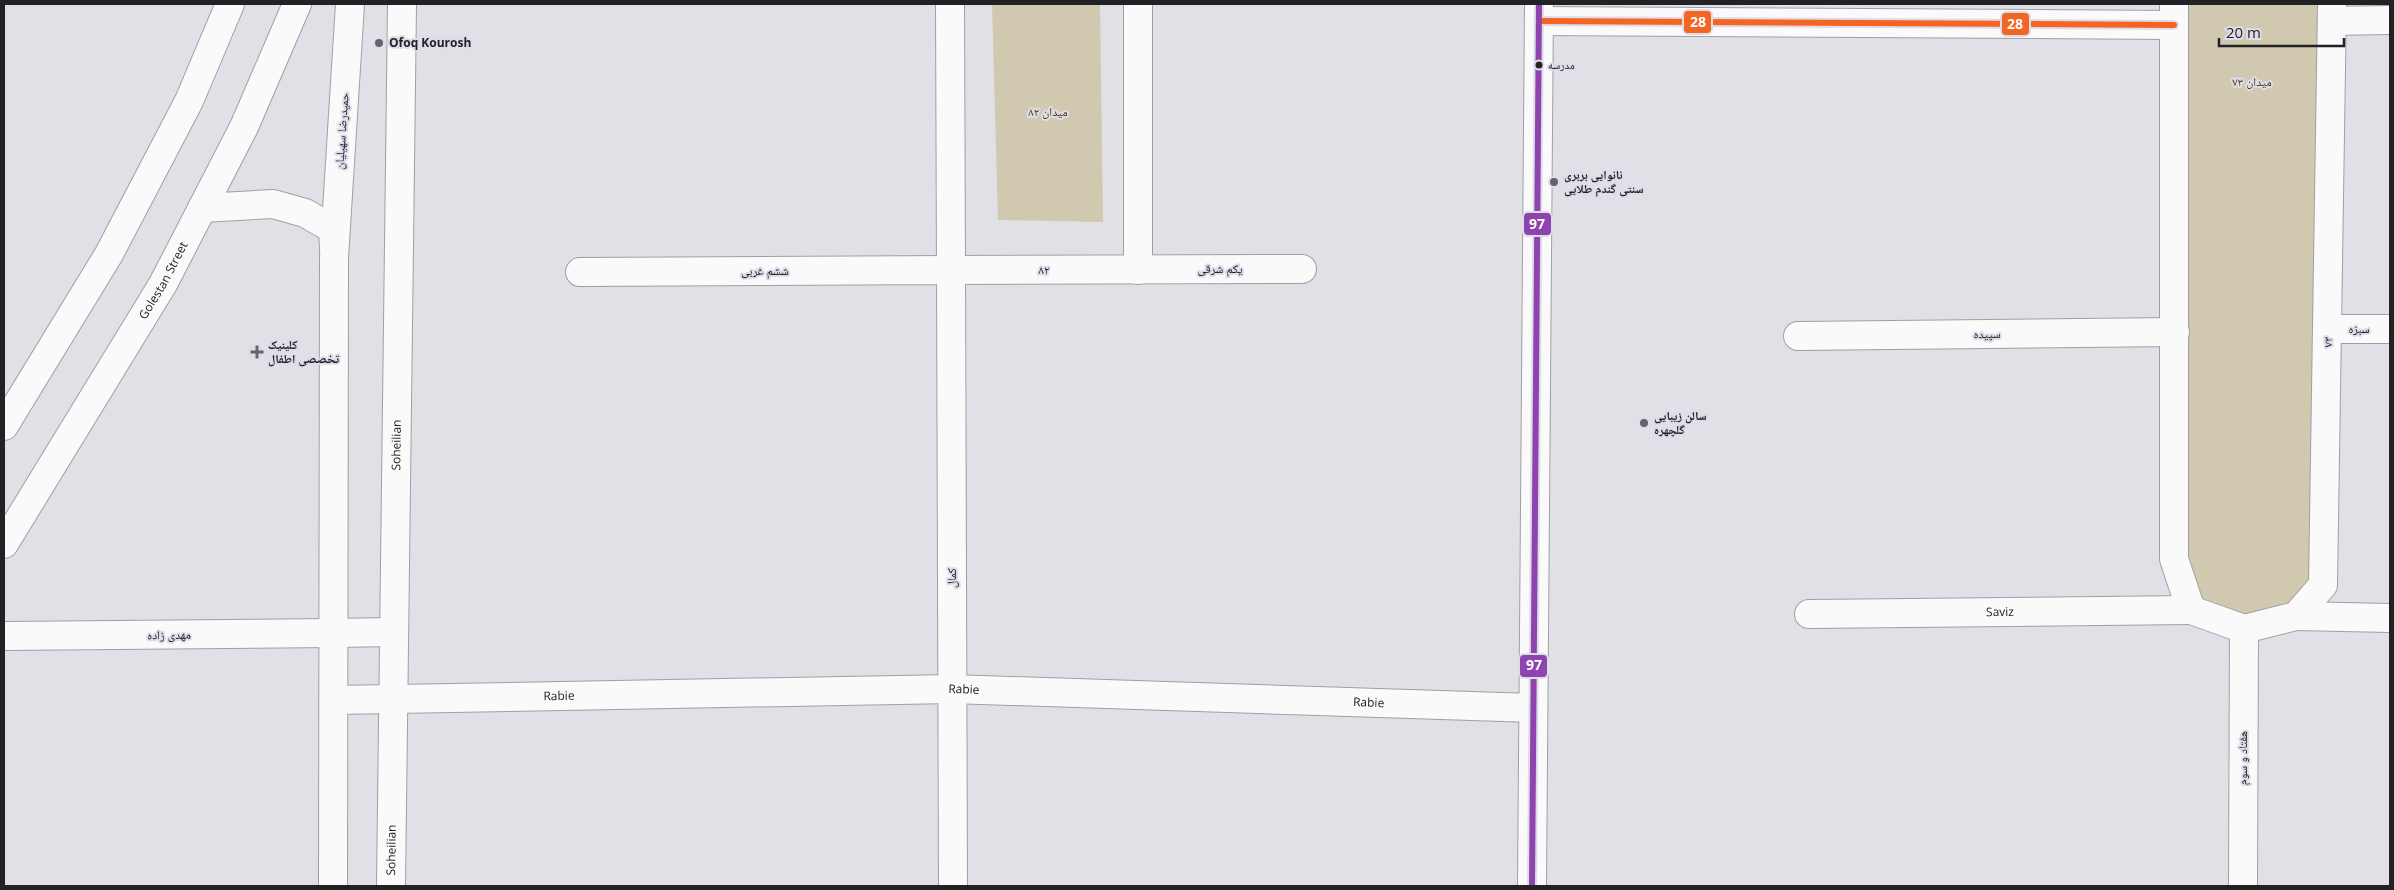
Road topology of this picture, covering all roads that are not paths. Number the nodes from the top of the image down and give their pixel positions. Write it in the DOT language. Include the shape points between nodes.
graph roads {
  1 [pos="230,4"];
  2 [pos="297,4"];
  3 [pos="350,4"];
  4 [pos="402,4"];
  5 [pos="950,4"];
  6 [pos="1138,4"];
  7 [pos="1539,12"];
  8 [pos="2332,12"];
  9 [pos="2174,14"];
  10 [pos="2390,20"];
  11 [pos="202,208"];
  12 [pos="334,258"];
  13 [pos="1302,269"];
  14 [pos="951,270"];
  15 [pos="1138,270"];
  16 [pos="580,272"];
  17 [pos="2328,329"];
  18 [pos="2390,329"];
  19 [pos="2175,332"];
  20 [pos="1798,336"];
  21 [pos="4,426"];
  22 [pos="4,544"];
  23 [pos="2191,610"];
  24 [pos="1809,614"];
  25 [pos="2296,616"];
  26 [pos="2390,618"];
  27 [pos="2244,629"];
  28 [pos="393,632"];
  29 [pos="334,633"];
  30 [pos="4,636"];
  31 [pos="952,690"];
  32 [pos="394,699"];
  33 [pos="334,700"];
  34 [pos="1533,708"];
  35 [pos="333,886"];
  36 [pos="391,886"];
  37 [pos="953,886"];
  38 [pos="1532,886"];
  39 [pos="2243,886"];
  1 -- 21 [label="street" via="189,101 109,254"];
  2 -- 11 [label="street, Golestan Street" via="244,127"];
  3 -- 12 [label="street, حمیدرضا سهیلیان"];
  4 -- 28 [label="street, Soheilian"];
  5 -- 14 [label="street"];
  6 -- 15 [label="street"];
  7 -- 9 [label="street"];
  7 -- 34 [label="street"];
  8 -- 10 [label="street"];
  8 -- 17 [label="street, ۷۳"];
  9 -- 19 [label="street"];
  11 -- 12 [label="street" via="273,204 304,214 333,229"];
  11 -- 22 [label="street, Golestan Street" via="163,284"];
  12 -- 29 [label="street"];
  13 -- 15 [label="street, یکم شرقی"];
  14 -- 15 [label="street, ۸۲"];
  14 -- 16 [label="street, ششم غربی"];
  14 -- 31 [label="street, کمال"];
  17 -- 18 [label="street, سبزه"];
  17 -- 25 [label="street, ۷۳" via="2323,585"];
  19 -- 20 [label="street, سپیده"];
  19 -- 23 [label="street" via="2174,559"];
  23 -- 24 [label="street, Saviz"];
  23 -- 27 [label="street"];
  25 -- 26 [label="street"];
  25 -- 27 [label="street"];
  27 -- 39 [label="street, هفتاد و سوم"];
  28 -- 29 [label="street, مهدی زاده"];
  28 -- 32 [label="street, Soheilian"];
  29 -- 30 [label="street, مهدی زاده"];
  29 -- 33 [label="street"];
  31 -- 32 [label="street, Rabie"];
  31 -- 34 [label="street, Rabie"];
  31 -- 37 [label="street, کمال"];
  32 -- 33 [label="street, Rabie"];
  32 -- 36 [label="street, Soheilian"];
  33 -- 35 [label="street"];
  34 -- 38 [label="street"];
}
